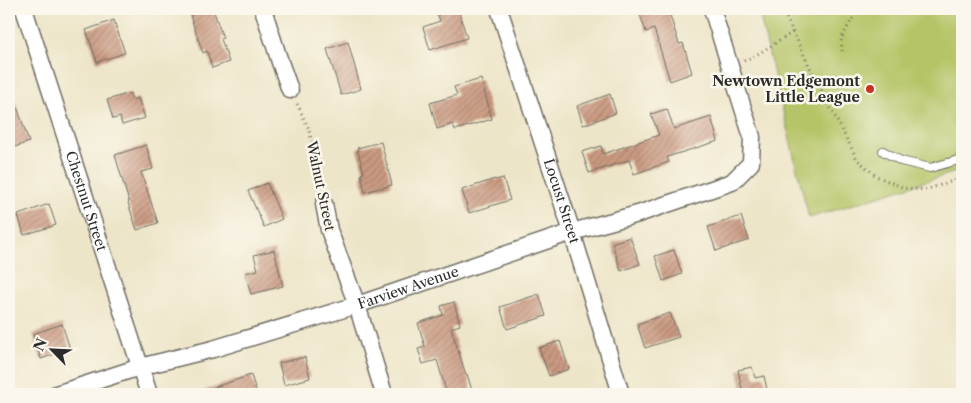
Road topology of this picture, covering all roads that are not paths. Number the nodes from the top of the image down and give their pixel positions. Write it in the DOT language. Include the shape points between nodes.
graph roads {
  1 [pos="24,9"];
  2 [pos="263,9"];
  3 [pos="499,9"];
  4 [pos="712,9"];
  5 [pos="290,90"];
  6 [pos="883,151"];
  7 [pos="962,159"];
  8 [pos="324,204"];
  9 [pos="572,232"];
  10 [pos="357,305"];
  11 [pos="140,367"];
  12 [pos="56,394"];
  13 [pos="149,394"];
  14 [pos="384,394"];
  15 [pos="620,394"];
  1 -- 11 [label="street, Chestnut Street"];
  2 -- 5 [label="street"];
  3 -- 9 [label="street, Locust Street"];
  4 -- 9 [label="street, Farview Avenue" via="752,137 752,163 732,182 638,214"];
  6 -- 7 [label="lane" via="901,161 930,168"];
  8 -- 10 [label="street, Walnut Street" via="329,230"];
  9 -- 10 [label="street, Farview Avenue"];
  9 -- 15 [label="street, Locust Street"];
  10 -- 11 [label="street, Farview Avenue" via="213,349"];
  10 -- 14 [label="street, Walnut Street"];
  11 -- 12 [label="street, Farview Avenue"];
  11 -- 13 [label="street, Chestnut Street"];
}
